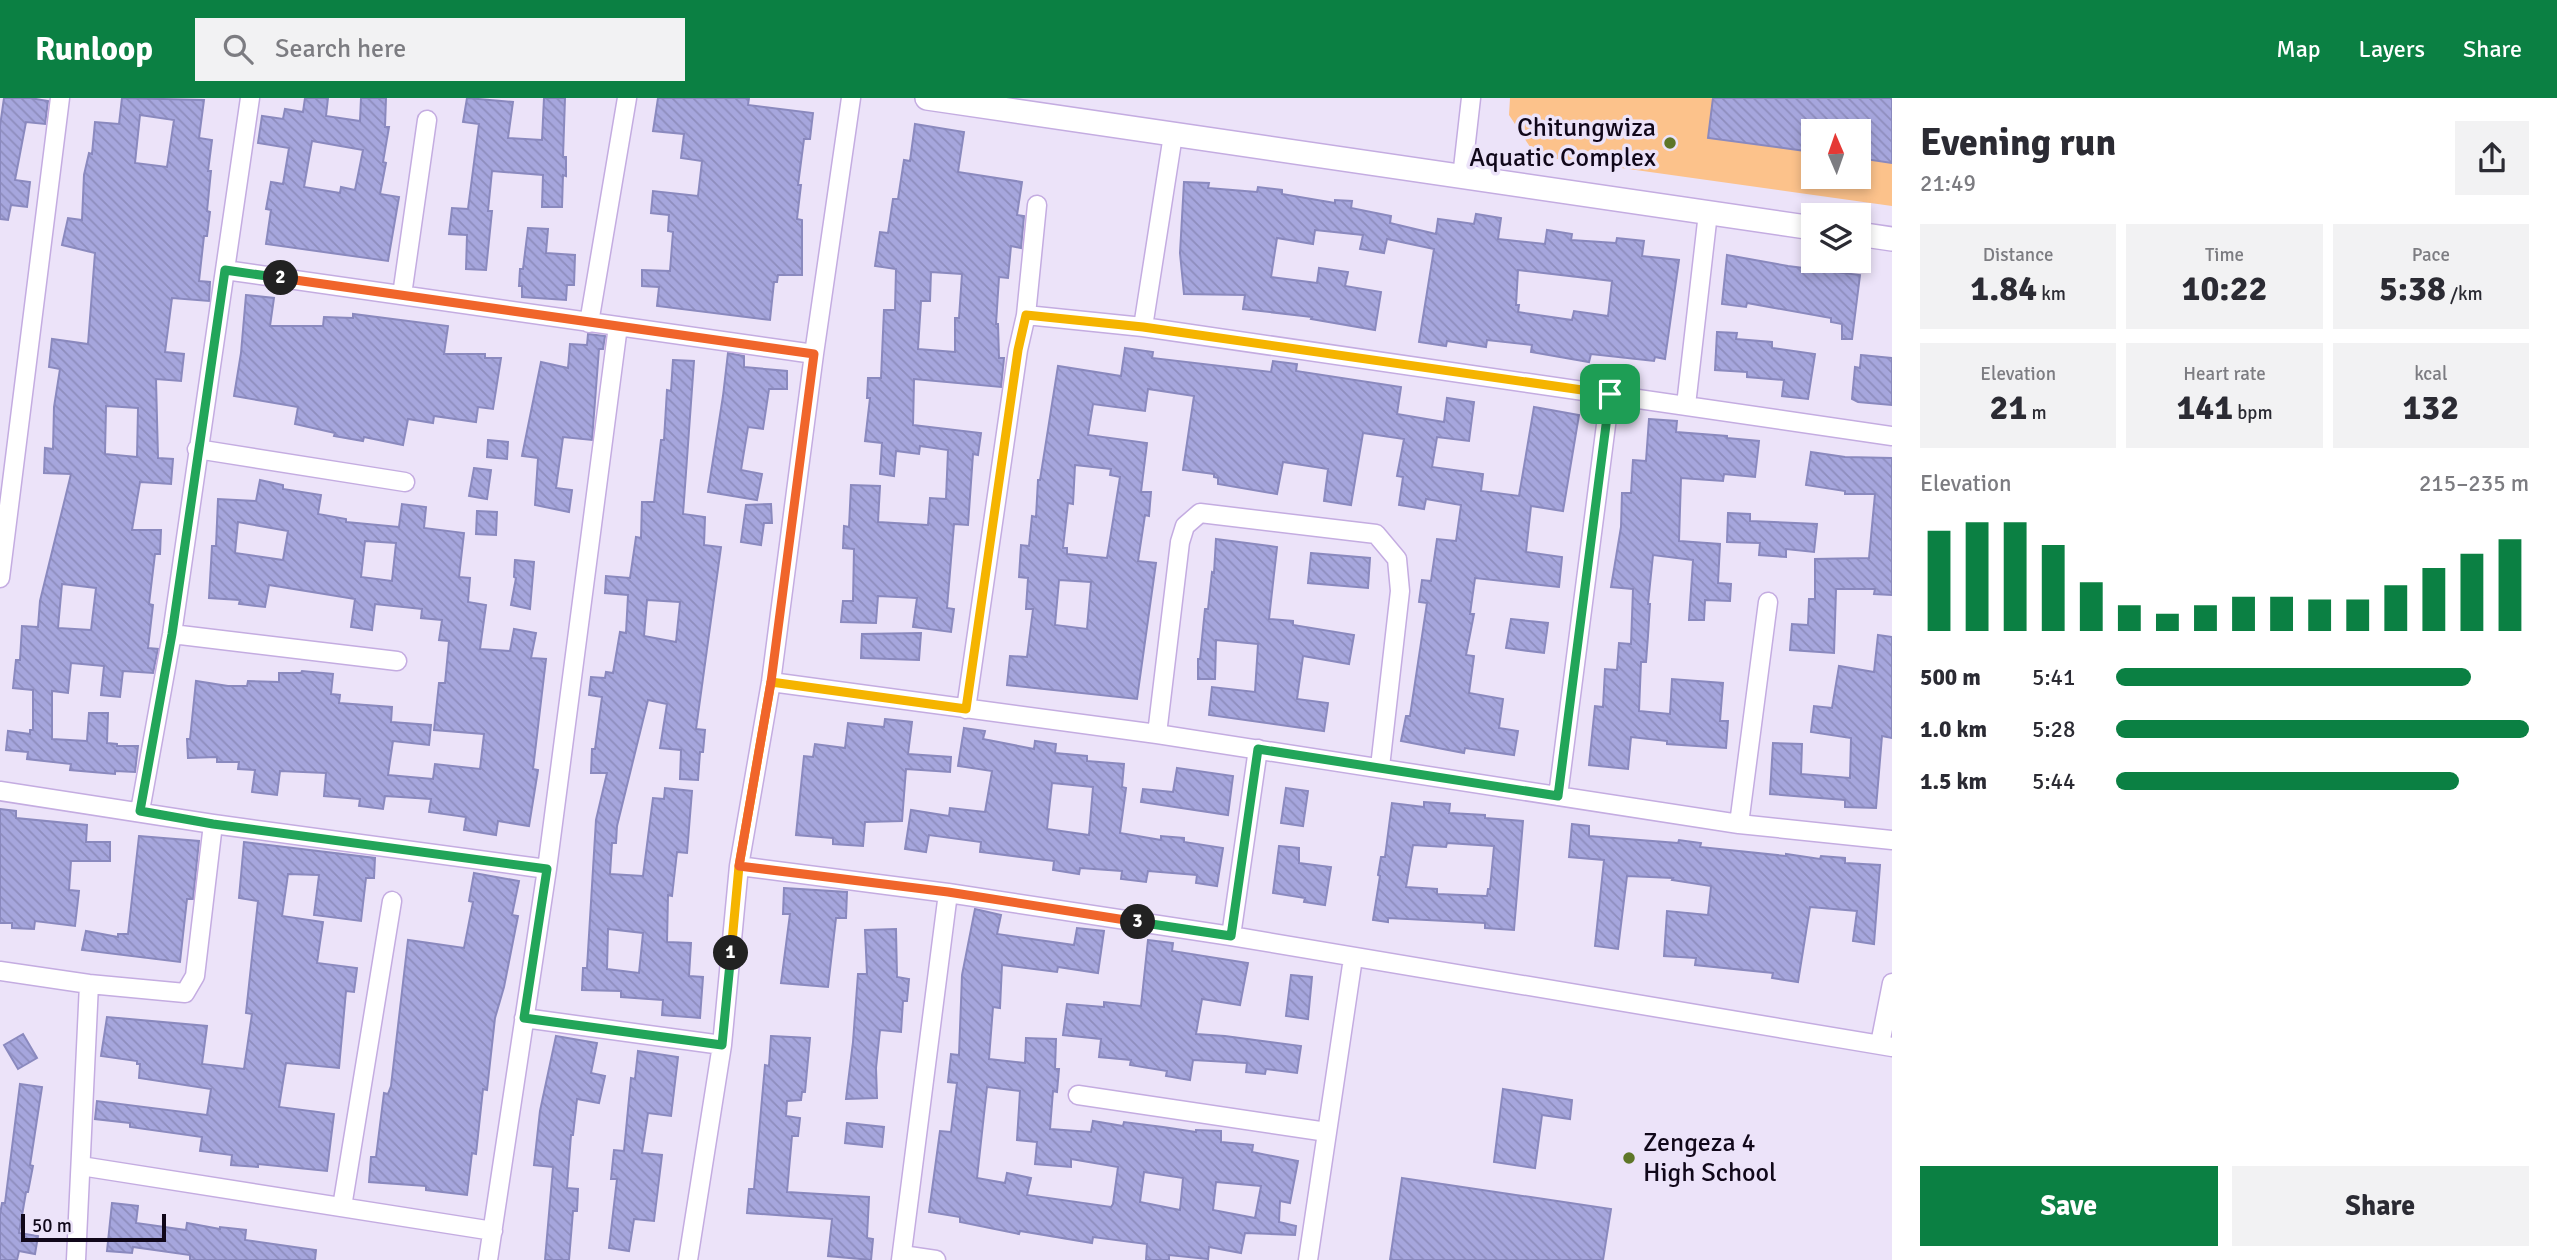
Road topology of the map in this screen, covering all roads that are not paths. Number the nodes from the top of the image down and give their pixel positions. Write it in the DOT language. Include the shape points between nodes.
graph roads {
  1 [pos="60,98"];
  2 [pos="250,98"];
  3 [pos="626,98"];
  4 [pos="851,98"];
  5 [pos="927,98"];
  6 [pos="1471,98"];
  7 [pos="426,120"];
  8 [pos="1173,135"];
  9 [pos="1462,177"];
  10 [pos="1037,205"];
  11 [pos="1708,213"];
  12 [pos="1801,226"];
  13 [pos="1871,236"];
  14 [pos="1892,239"];
  15 [pos="225,270"];
  16 [pos="402,295"];
  17 [pos="1026,315"];
  18 [pos="589,323"];
  19 [pos="618,326"];
  20 [pos="1143,327"];
  21 [pos="814,354"];
  22 [pos="1610,394"];
  23 [pos="1686,405"];
  24 [pos="1892,436"];
  25 [pos="197,449"];
  26 [pos="405,482"];
  27 [pos="0,578"];
  28 [pos="1768,602"];
  29 [pos="172,634"];
  30 [pos="397,661"];
  31 [pos="771,682"];
  32 [pos="966,709"];
  33 [pos="1157,734"];
  34 [pos="1258,749"];
  35 [pos="1380,767"];
  36 [pos="0,791"];
  37 [pos="1558,796"];
  38 [pos="140,811"];
  39 [pos="213,824"];
  40 [pos="1739,824"];
  41 [pos="1892,841"];
  42 [pos="739,866"];
  43 [pos="547,869"];
  44 [pos="948,892"];
  45 [pos="392,901"];
  46 [pos="1231,936"];
  47 [pos="1353,958"];
  48 [pos="0,971"];
  49 [pos="1892,982"];
  50 [pos="89,984"];
  51 [pos="524,1018"];
  52 [pos="722,1045"];
  53 [pos="1886,1045"];
  54 [pos="1078,1095"];
  55 [pos="1327,1132"];
  56 [pos="82,1166"];
  57 [pos="342,1207"];
  58 [pos="493,1231"];
  59 [pos="901,1258"];
  60 [pos="76,1260"];
  61 [pos="488,1260"];
  62 [pos="688,1260"];
  63 [pos="936,1260"];
  64 [pos="1308,1260"];
  1 -- 27 [label="street"];
  2 -- 15 [label="street"];
  3 -- 18 [label="street"];
  4 -- 21 [label="street"];
  5 -- 8 [label="street"];
  6 -- 9 [label="street"];
  7 -- 16 [label="street"];
  8 -- 9 [label="street"];
  8 -- 20 [label="street"];
  9 -- 11 [label="street"];
  10 -- 17 [label="street"];
  11 -- 12 [label="street"];
  11 -- 23 [label="street"];
  13 -- 14 [label="street"];
  15 -- 16 [label="street"];
  15 -- 25 [label="street"];
  16 -- 18 [label="street"];
  17 -- 20 [label="street"];
  17 -- 32 [label="street"];
  18 -- 19 [label="street"];
  19 -- 21 [label="street"];
  19 -- 43 [label="street"];
  20 -- 22 [label="street"];
  21 -- 31 [label="street"];
  22 -- 23 [label="street"];
  22 -- 37 [label="street"];
  23 -- 24 [label="street"];
  25 -- 26 [label="street"];
  25 -- 29 [label="street"];
  28 -- 40 [label="street"];
  29 -- 30 [label="street"];
  29 -- 38 [label="street"];
  31 -- 32 [label="street"];
  31 -- 42 [label="street"];
  32 -- 33 [label="street"];
  33 -- 34 [label="street"];
  33 -- 35 [label="street" via="1185,526 1200,513 1376,534 1397,559 1400,591"];
  34 -- 35 [label="street"];
  34 -- 46 [label="street"];
  35 -- 37 [label="street"];
  36 -- 38 [label="street"];
  37 -- 40 [label="street"];
  38 -- 39 [label="street"];
  39 -- 43 [label="street"];
  39 -- 50 [label="street" via="195,976 185,993"];
  40 -- 41 [label="street"];
  42 -- 44 [label="street"];
  42 -- 52 [label="street"];
  43 -- 51 [label="street"];
  44 -- 46 [label="street"];
  44 -- 59 [label="street"];
  45 -- 57 [label="street"];
  46 -- 47 [label="street"];
  47 -- 53 [label="street"];
  47 -- 55 [label="street"];
  48 -- 50 [label="street"];
  49 -- 53 [label="street"];
  50 -- 56 [label="street"];
  51 -- 52 [label="street"];
  51 -- 58 [label="street"];
  52 -- 62 [label="street"];
  54 -- 55 [label="street"];
  55 -- 64 [label="street"];
  56 -- 57 [label="street"];
  56 -- 60 [label="street"];
  57 -- 58 [label="street"];
  58 -- 61 [label="street"];
  59 -- 63 [label="street"];
}
